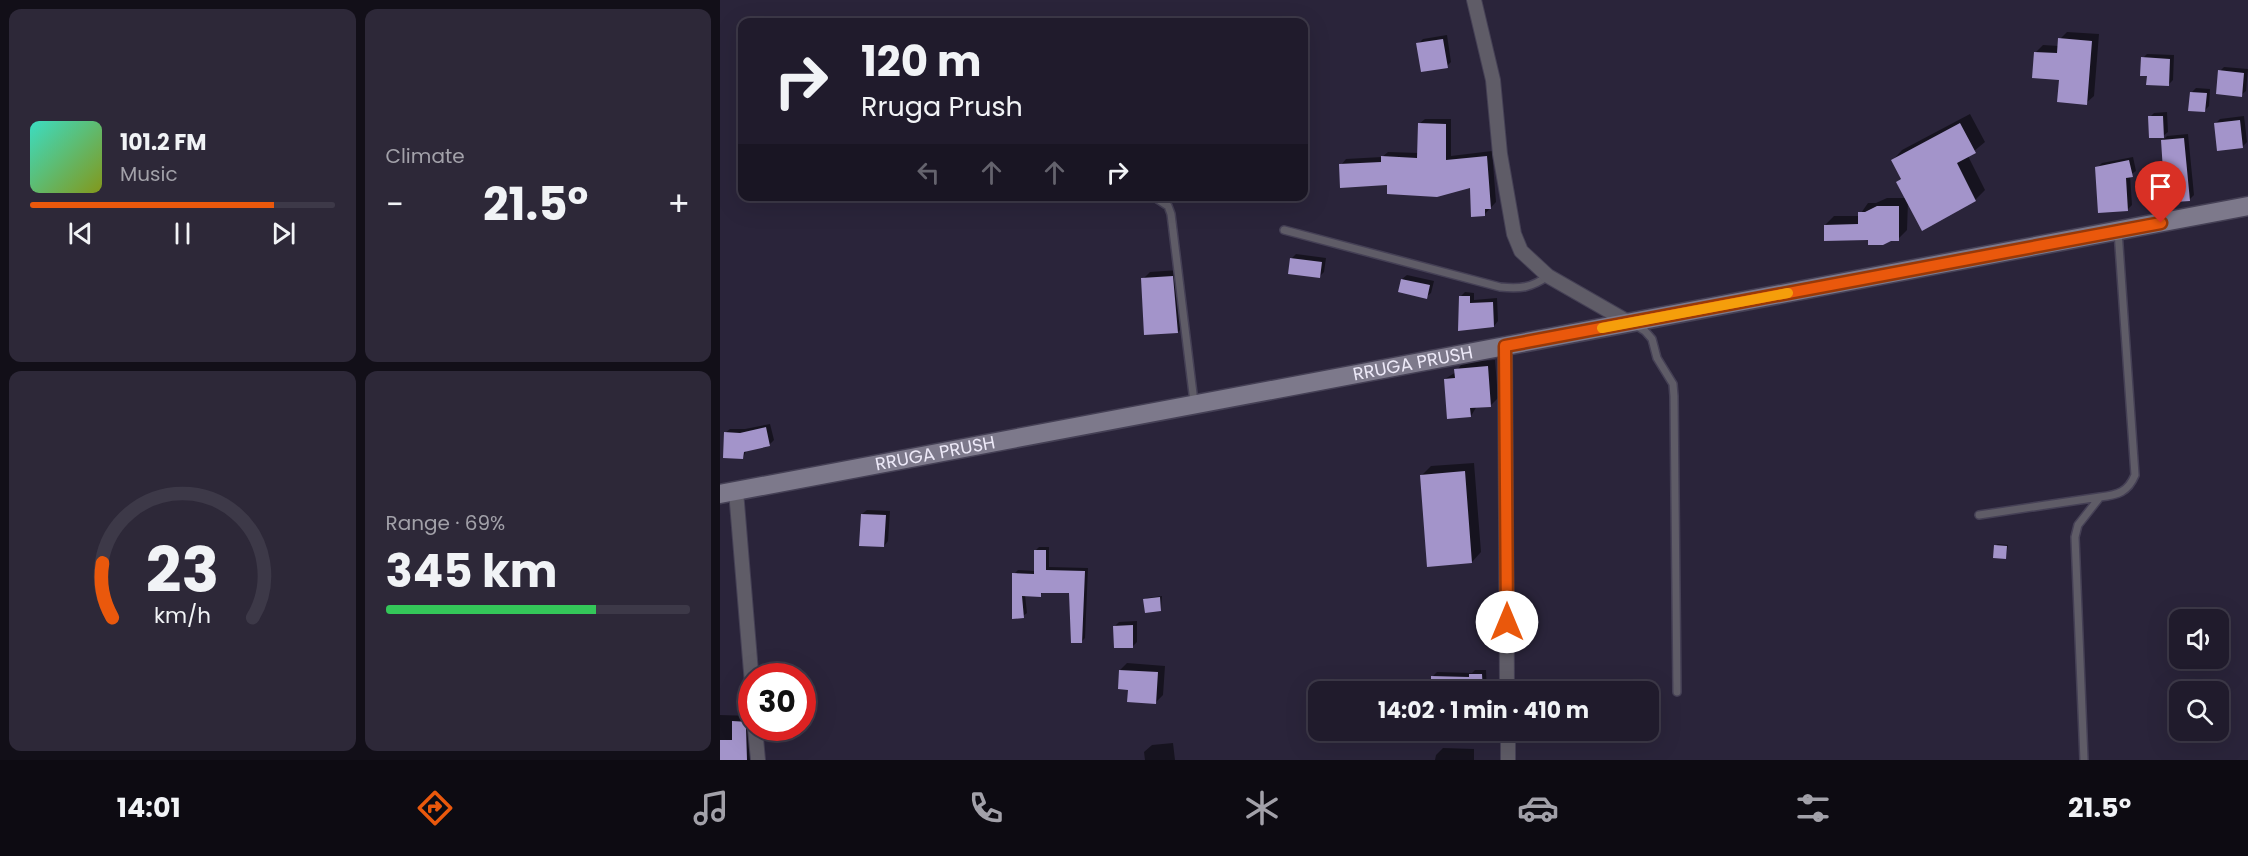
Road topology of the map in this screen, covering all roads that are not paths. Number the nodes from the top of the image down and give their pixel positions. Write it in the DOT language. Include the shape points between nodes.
graph roads {
  1 [pos="1474,0"];
  2 [pos="1160,201"];
  3 [pos="2248,206"];
  4 [pos="1284,230"];
  5 [pos="2118,231"];
  6 [pos="1548,276"];
  7 [pos="1630,323"];
  8 [pos="1505,346"];
  9 [pos="1194,405"];
  10 [pos="728,492"];
  11 [pos="2100,497"];
  12 [pos="1979,515"];
  13 [pos="749,663"];
  14 [pos="1507,681"];
  15 [pos="1677,692"];
  16 [pos="756,741"];
  17 [pos="1508,741"];
  18 [pos="758,760"];
  19 [pos="1508,760"];
  20 [pos="2084,760"];
  1 -- 6 [label="street" via="1492,80 1514,234 1521,251"];
  2 -- 9 [label="lane" via="1171,214"];
  3 -- 5 [label="street, RRUGA PRUSH"];
  4 -- 6 [label="lane" via="1500,287 1527,288"];
  5 -- 7 [label="street, RRUGA PRUSH"];
  5 -- 11 [label="lane" via="2135,475 2130,487 2117,495"];
  6 -- 7 [label="street"];
  7 -- 8 [label="street, RRUGA PRUSH"];
  7 -- 15 [label="lane" via="1652,339 1657,358 1673,384"];
  8 -- 9 [label="street, RRUGA PRUSH"];
  8 -- 14 [label="street"];
  9 -- 10 [label="street, RRUGA PRUSH"];
  10 -- 13 [label="street"];
  11 -- 12 [label="lane"];
  11 -- 20 [label="lane" via="2078,525 2075,537"];
  16 -- 18 [label="street"];
  17 -- 19 [label="street"];
}
